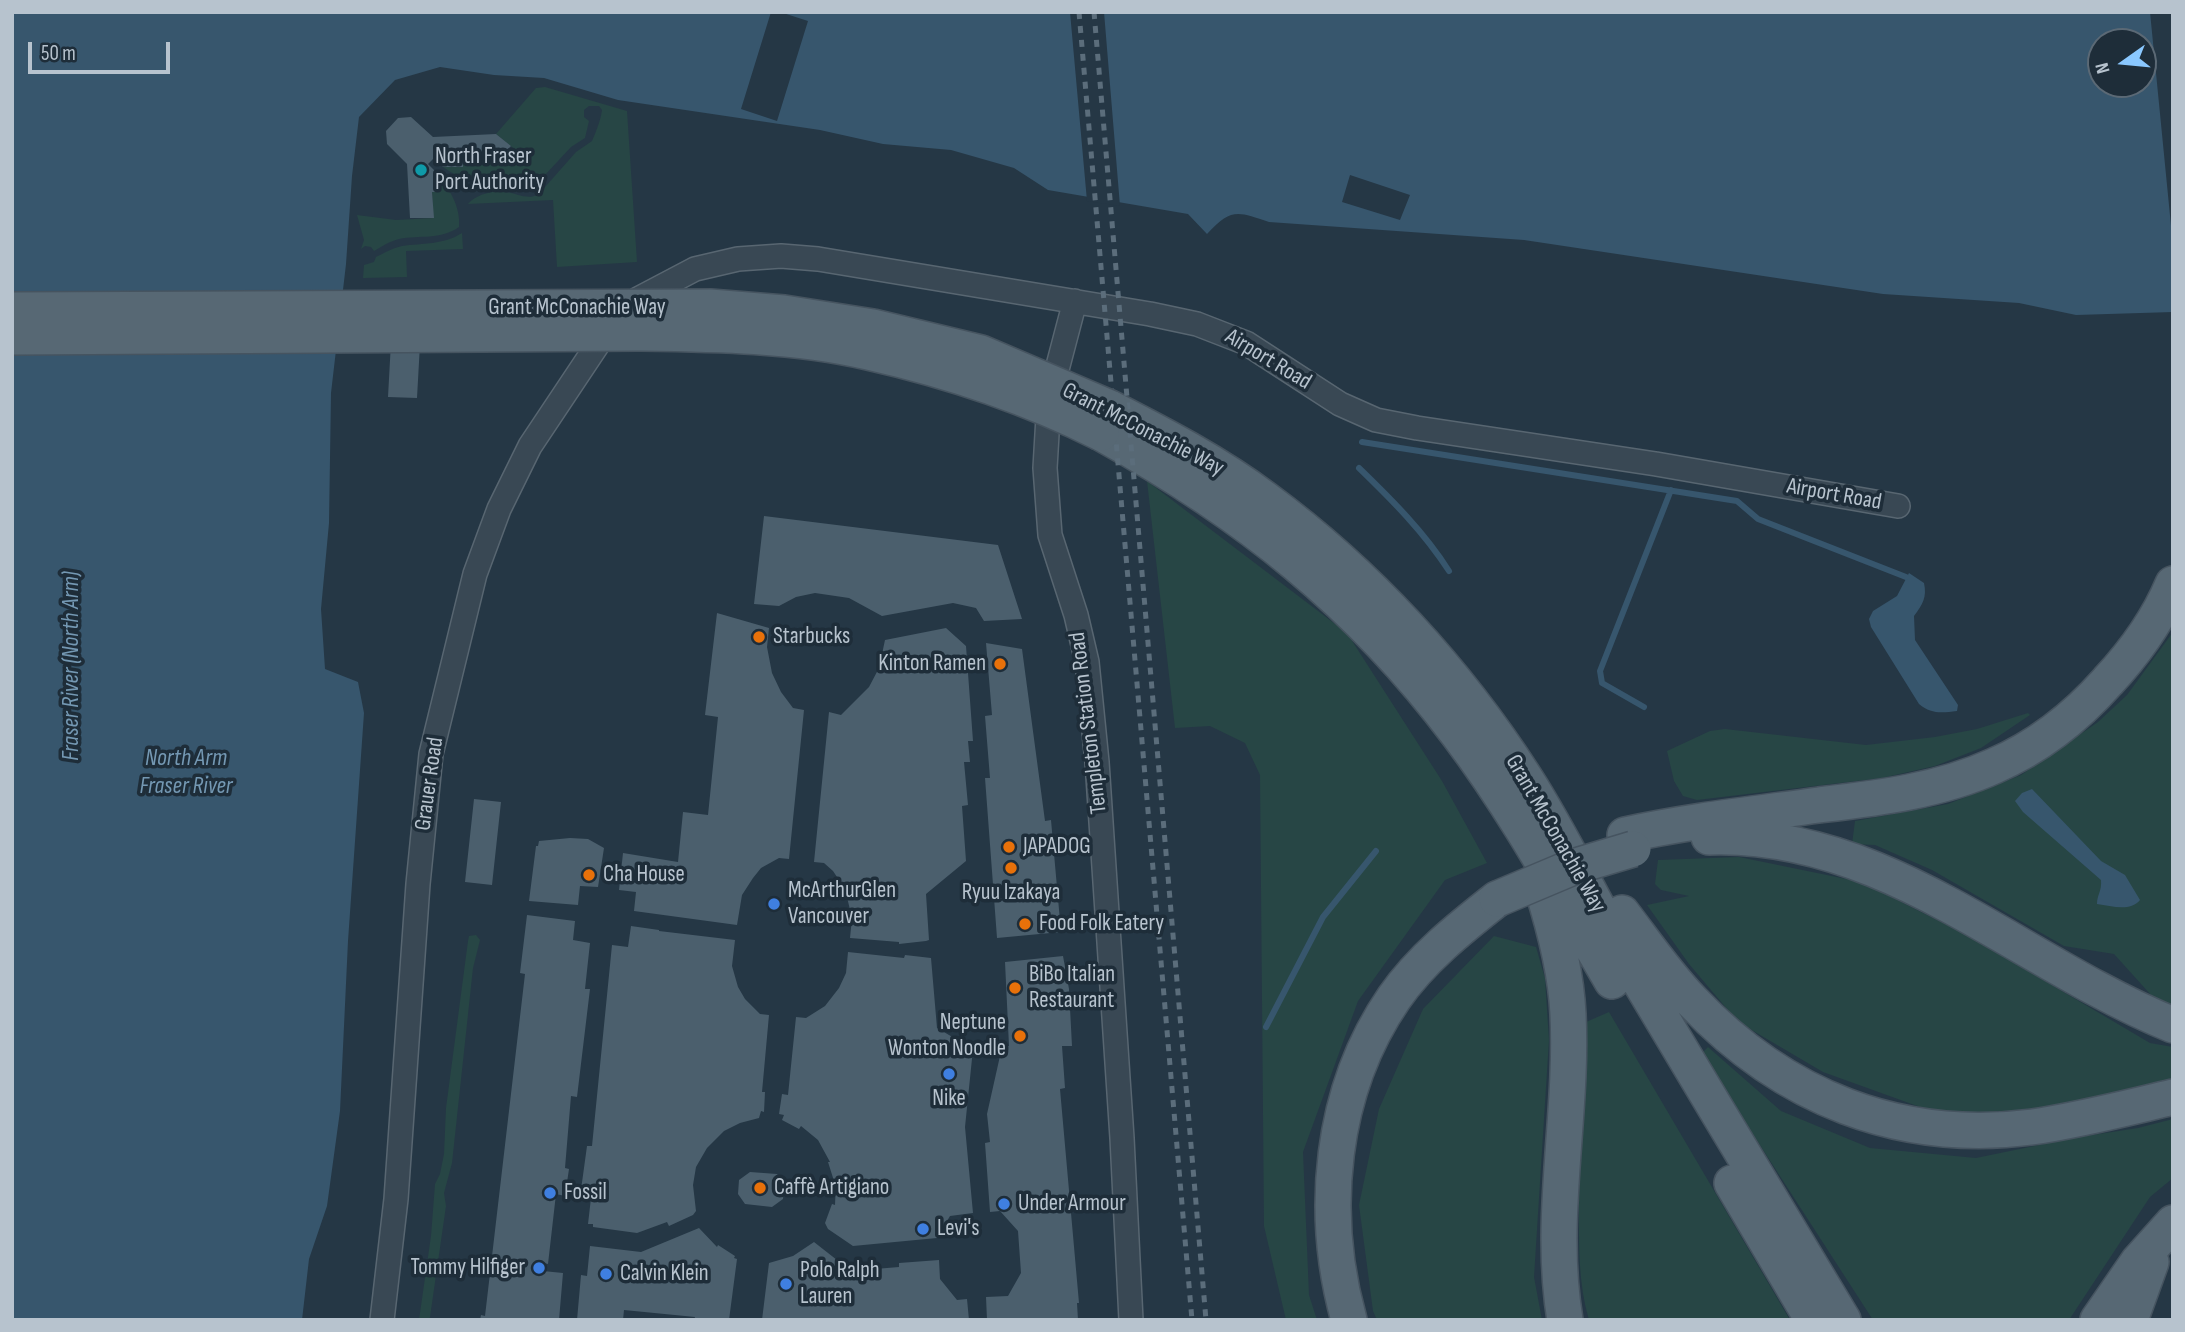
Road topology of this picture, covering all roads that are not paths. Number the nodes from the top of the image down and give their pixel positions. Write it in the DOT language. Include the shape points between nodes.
graph roads {
  1 [pos="638,299"];
  2 [pos="1075,301"];
  3 [pos="12,310"];
  4 [pos="12,337"];
  5 [pos="1105,421"];
  6 [pos="1898,506"];
  7 [pos="2173,584"];
  8 [pos="1508,807"];
  9 [pos="1545,810"];
  10 [pos="1629,842"];
  11 [pos="2173,1025"];
  12 [pos="2173,1097"];
  13 [pos="2167,1230"];
  14 [pos="382,1320"];
  15 [pos="1131,1320"];
  16 [pos="1349,1320"];
  17 [pos="1565,1320"];
  18 [pos="1813,1320"];
  19 [pos="1843,1320"];
  20 [pos="2098,1320"];
  21 [pos="2130,1320"];
  1 -- 2 [label="street, Airport Road" via="695,269 781,256"];
  1 -- 14 [label="street, Grauer Road" via="614,320 530,446 499,509 475,574 449,676 430,767"];
  2 -- 6 [label="street, Airport Road" via="1222,332 1270,357 1340,404 1396,425"];
  2 -- 15 [label="street, Templeton Station Road" via="1049,400 1045,468 1051,535 1087,662 1096,750"];
  3 -- 5 [label="main road, Grant McConachie Way, bridge" via="710,307 784,313 873,327 981,353"];
  4 -- 5 [label="main road, Grant McConachie Way, bridge" via="639,333 779,339 866,352"];
  5 -- 8 [label="main road, Grant McConachie Way" via="1280,548 1332,593 1434,703"];
  5 -- 9 [label="main road, Grant McConachie Way" via="1179,444 1293,520 1351,571 1455,682"];
  7 -- 10 [label="main road" via="2137,645 2097,694 2048,735 1996,766 1899,794 1707,820"];
  8 -- 17 [label="main road" via="1555,929 1568,1013 1558,1251"];
  8 -- 18 [label="main road, Grant McConachie Way"];
  9 -- 12 [label="main road" via="1670,976 1712,1022 1773,1070 1837,1104 1910,1125 1982,1130 2032,1127"];
  9 -- 19 [label="main road, Grant McConachie Way" via="1619,945"];
  10 -- 11 [label="main road" via="1744,837 1834,853 1922,890 2112,997"];
  10 -- 16 [label="main road" via="1593,844 1519,880 1447,939 1395,997 1359,1068 1343,1117 1333,1193 1334,1245"];
  13 -- 20 [label="main road" via="2138,1262"];
  13 -- 21 [label="main road"];
}
